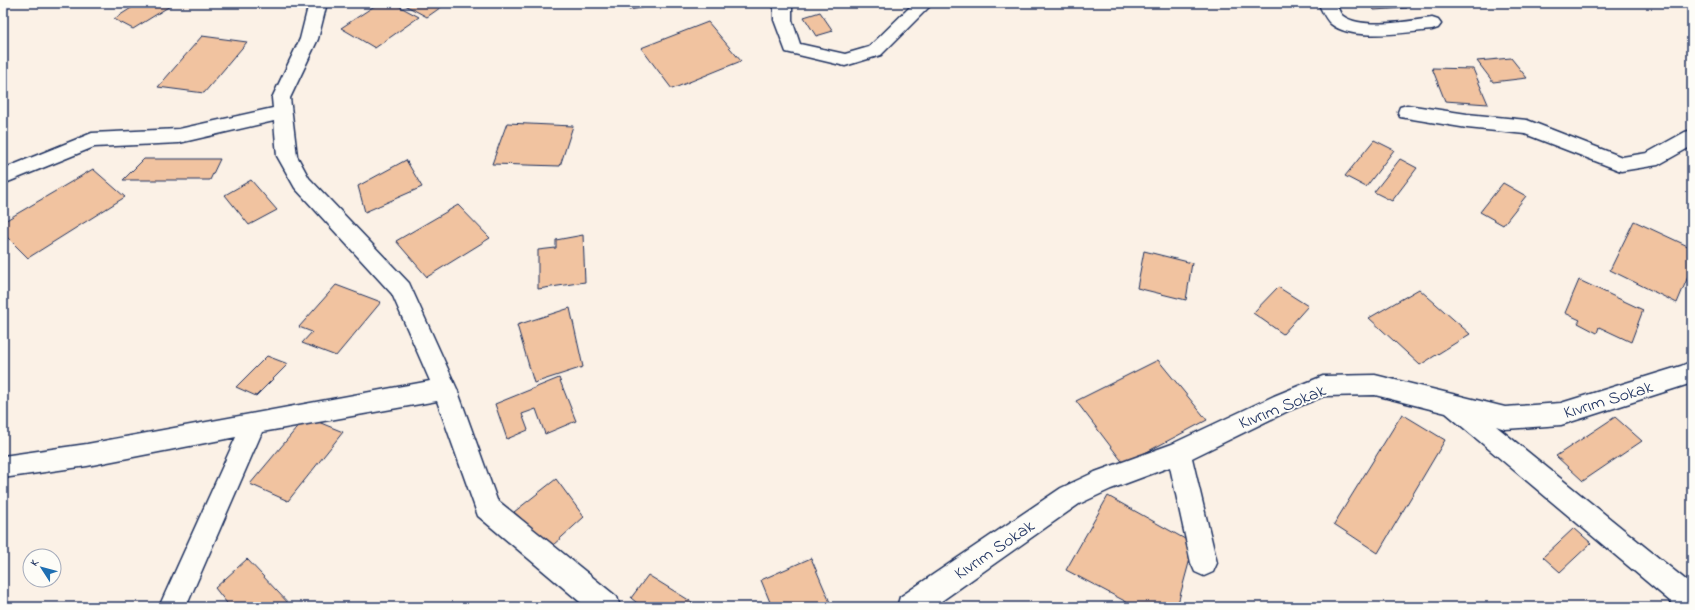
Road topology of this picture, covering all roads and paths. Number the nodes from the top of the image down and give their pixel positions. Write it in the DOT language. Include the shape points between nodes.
graph roads {
  1 [pos="318,3"];
  2 [pos="783,3"];
  3 [pos="924,3"];
  4 [pos="1326,3"];
  5 [pos="1432,24"];
  6 [pos="283,112"];
  7 [pos="1407,112"];
  8 [pos="1692,137"];
  9 [pos="3,177"];
  10 [pos="1692,371"];
  11 [pos="445,389"];
  12 [pos="1449,402"];
  13 [pos="254,423"];
  14 [pos="1179,453"];
  15 [pos="3,467"];
  16 [pos="1204,563"];
  17 [pos="1692,602"];
  18 [pos="172,607"];
  19 [pos="607,607"];
  20 [pos="910,607"];
  1 -- 6 [label="street" via="309,39 281,98"];
  2 -- 3 [label="street" via="783,20 792,48 845,60 875,51"];
  4 -- 5 [label="street" via="1336,20 1345,25 1378,29"];
  6 -- 9 [label="street" via="179,136 92,140"];
  6 -- 11 [label="street" via="287,156 302,183 401,289"];
  7 -- 8 [label="street" via="1527,127 1621,164 1651,160"];
  10 -- 12 [label="street, Kıvrım Sokak" via="1690,374 1560,414 1505,418"];
  11 -- 13 [label="street"];
  11 -- 19 [label="street" via="487,508"];
  12 -- 14 [label="street, Kıvrım Sokak" via="1375,385 1323,386"];
  12 -- 17 [label="street"];
  13 -- 15 [label="street" via="87,455"];
  13 -- 18 [label="street"];
  14 -- 16 [label="street"];
  14 -- 20 [label="street, Kıvrım Sokak" via="1104,480 1070,496"];
}
